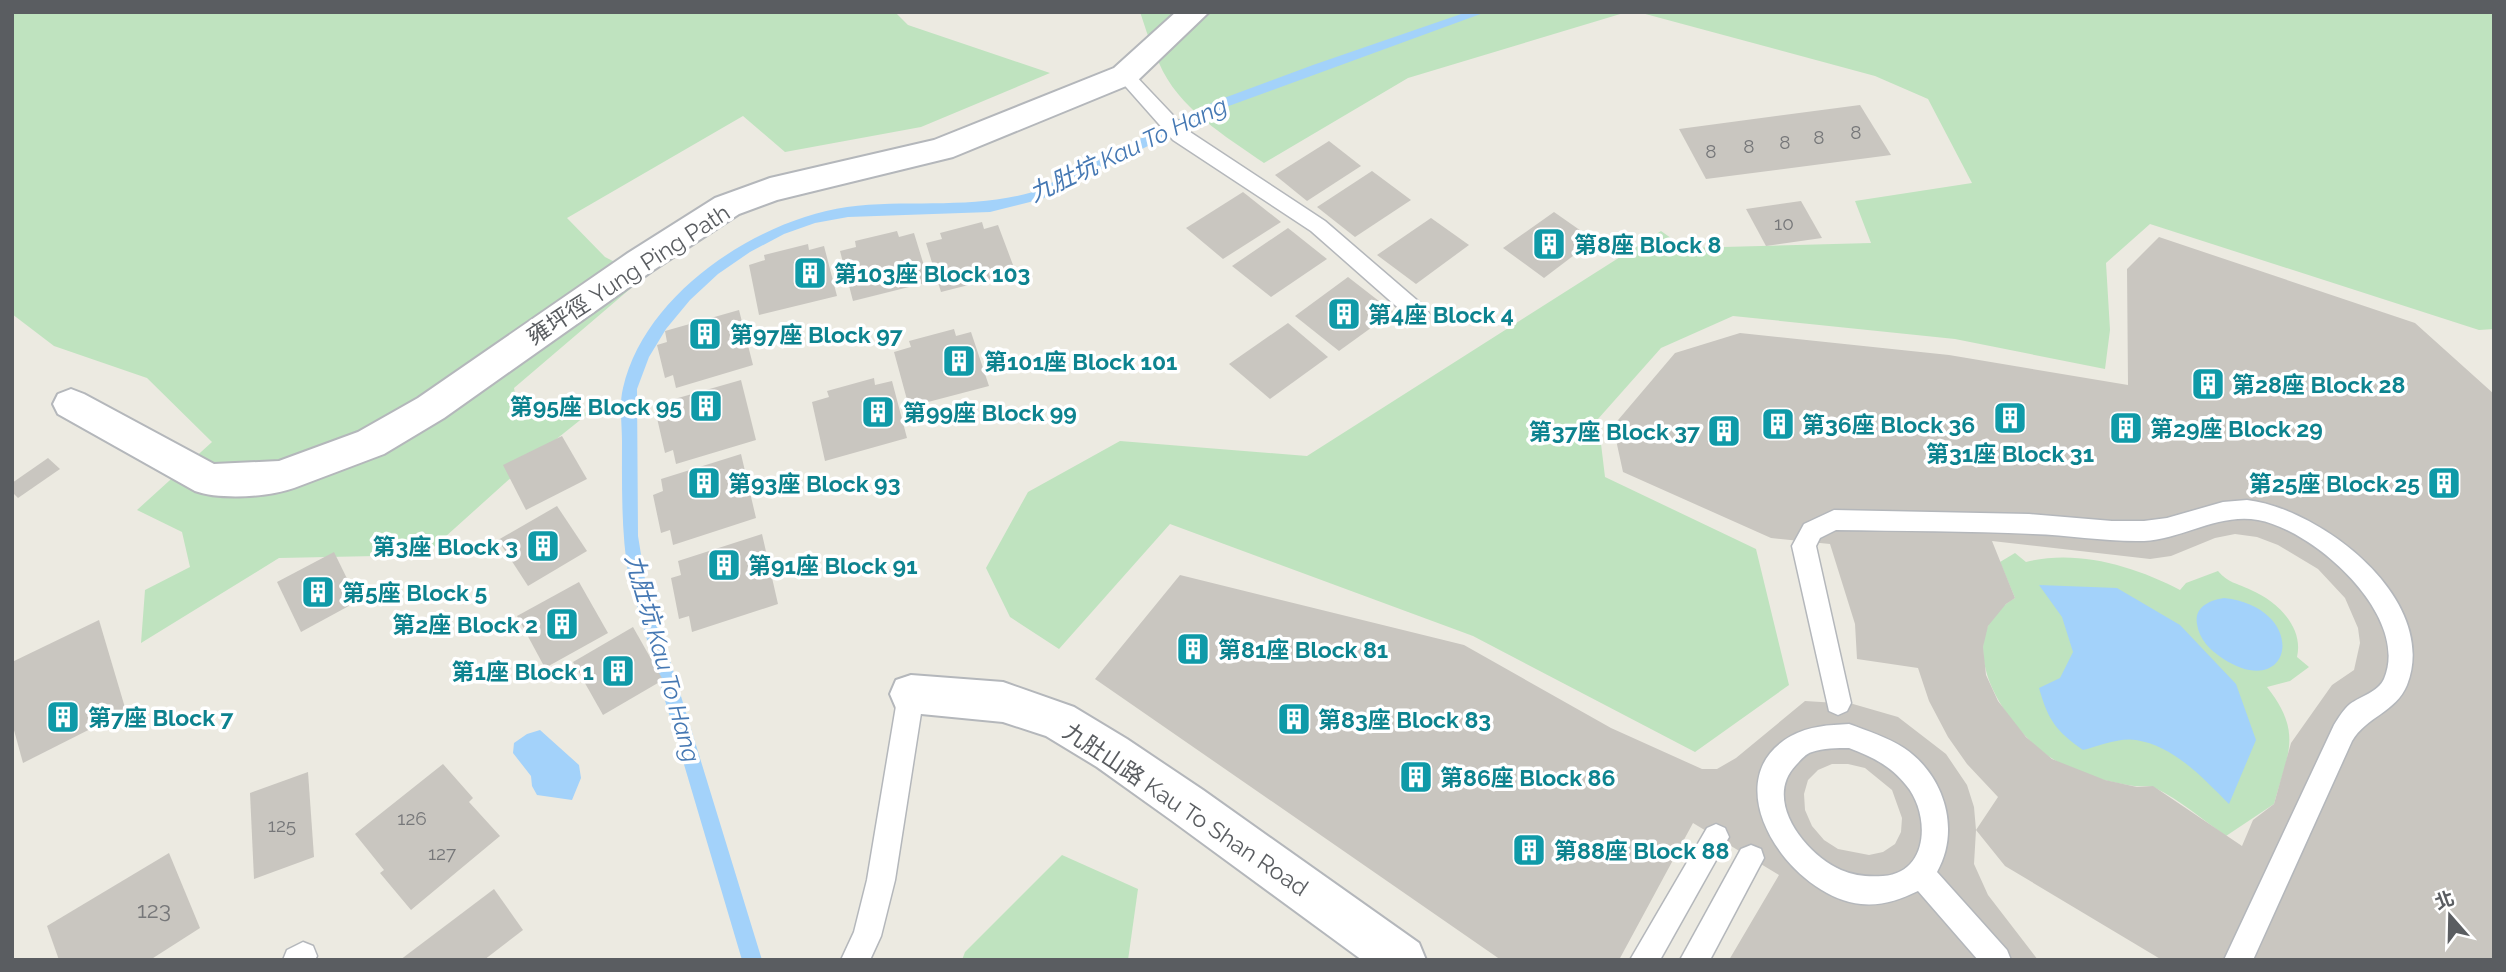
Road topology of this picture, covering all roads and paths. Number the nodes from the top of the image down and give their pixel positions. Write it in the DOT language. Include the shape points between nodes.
graph roads {
  1 [pos="1195,12"];
  2 [pos="1125,75"];
  3 [pos="1150,104"];
  4 [pos="1419,314"];
  5 [pos="71,404"];
  6 [pos="911,694"];
  7 [pos="1838,702"];
  8 [pos="1716,837"];
  9 [pos="1751,858"];
  10 [pos="1921,874"];
  11 [pos="855,960"];
  12 [pos="1402,960"];
  13 [pos="1644,960"];
  14 [pos="1694,960"];
  15 [pos="1997,960"];
  16 [pos="2238,960"];
  1 -- 2 [label="street, 雍坪徑 Yung Ping Path"];
  2 -- 3 [label="lane"];
  2 -- 5 [label="street, 雍坪徑 Yung Ping Path" via="942,149 770,190 727,206 431,408 371,443 280,477 209,480"];
  3 -- 4 [label="lane" via="1180,135 1318,226"];
  6 -- 11 [label="lane" via="881,880 867,936"];
  6 -- 12 [label="street, 九肚山路 Kau To Shan Road" via="1003,702 1059,722 1187,805"];
  7 -- 16 [label="lane" via="1804,546 1812,531 1834,520 2056,525 2127,532 2166,529 2225,509 2249,510 2301,526 2331,545 2378,596 2398,628 2403,660 2381,703 2356,715 2343,733"];
  8 -- 13 [label="lane"];
  9 -- 14 [label="lane"];
  10 -- 10 [label="lane" via="1902,887 1877,892 1849,888 1823,877 1800,859 1783,837 1772,809 1772,784 1780,761 1798,745 1822,737 1849,736 1902,762 1921,783 1933,807 1937,832 1933,855"];
  10 -- 15 [label="lane"];
}
